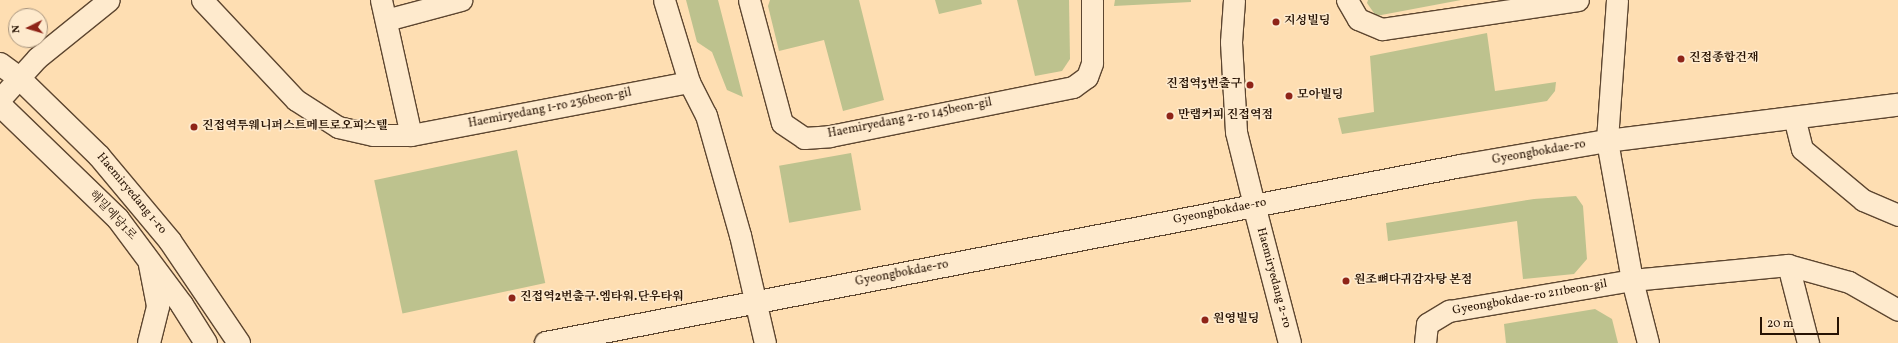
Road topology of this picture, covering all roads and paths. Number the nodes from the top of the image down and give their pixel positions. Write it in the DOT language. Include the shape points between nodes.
graph roads {
  1 [pos="109,0"];
  2 [pos="202,0"];
  3 [pos="381,0"];
  4 [pos="461,0"];
  5 [pos="664,0"];
  6 [pos="749,0"];
  7 [pos="1092,0"];
  8 [pos="1234,0"];
  9 [pos="1347,0"];
  10 [pos="1578,0"];
  11 [pos="1616,0"];
  12 [pos="1503,6"];
  13 [pos="386,20"];
  14 [pos="0,64"];
  15 [pos="19,78"];
  16 [pos="689,82"];
  17 [pos="0,99"];
  18 [pos="0,105"];
  19 [pos="1898,105"];
  20 [pos="1794,117"];
  21 [pos="410,135"];
  22 [pos="1607,141"];
  23 [pos="1254,205"];
  24 [pos="1898,215"];
  25 [pos="148,258"];
  26 [pos="1788,265"];
  27 [pos="1632,280"];
  28 [pos="756,302"];
  29 [pos="1898,310"];
  30 [pos="149,343"];
  31 [pos="206,343"];
  32 [pos="239,343"];
  33 [pos="546,343"];
  34 [pos="765,343"];
  35 [pos="1290,343"];
  36 [pos="1425,343"];
  37 [pos="1648,343"];
  38 [pos="1808,343"];
  1 -- 15 [label="street" via="37,58"];
  2 -- 21 [label="street, Haemiryedang 1-ro 236beon-gil" via="296,100 338,127 373,134"];
  3 -- 13 [label="street"];
  4 -- 13 [label="street"];
  5 -- 16 [label="street"];
  6 -- 7 [label="street, Haemiryedang 2-ro 145beon-gil" via="782,123 804,138 830,136 1073,87 1087,77 1092,62"];
  8 -- 23 [label="street, Haemiryedang 2-ro" via="1231,42 1236,125"];
  9 -- 12 [label="street" via="1358,19 1382,29"];
  10 -- 12 [label="street"];
  11 -- 22 [label="street"];
  13 -- 21 [label="street"];
  14 -- 15 [label="street, Haemiryedang 1-ro"];
  15 -- 17 [label="street"];
  15 -- 32 [label="street, Haemiryedang 1-ro" via="99,156 170,241"];
  16 -- 21 [label="street, Haemiryedang 1-ro 236beon-gil"];
  16 -- 28 [label="street" via="706,116"];
  18 -- 25 [label="street, 해밀예당1로" via="118,219"];
  19 -- 20 [label="street, Gyeongbokdae-ro"];
  20 -- 22 [label="street, Gyeongbokdae-ro"];
  20 -- 24 [label="street" via="1802,149 1864,200"];
  22 -- 23 [label="street, Gyeongbokdae-ro"];
  22 -- 27 [label="street"];
  23 -- 28 [label="street, Gyeongbokdae-ro"];
  23 -- 35 [label="street, Haemiryedang 2-ro"];
  25 -- 30 [label="street" via="158,306"];
  25 -- 31 [label="street, 해밀예당1로"];
  26 -- 27 [label="street, Gyeongbokdae-ro 211beon-gil"];
  26 -- 29 [label="street, Gyeongbokdae-ro 211beon-gil" via="1850,282"];
  26 -- 38 [label="street"];
  27 -- 36 [label="street, Gyeongbokdae-ro 211beon-gil" via="1449,311 1427,324"];
  27 -- 37 [label="street"];
  28 -- 33 [label="street, Gyeongbokdae-ro"];
  28 -- 34 [label="street"];
}
